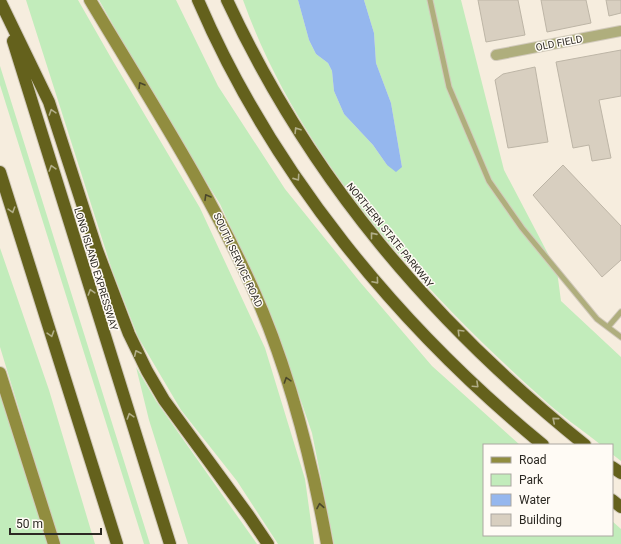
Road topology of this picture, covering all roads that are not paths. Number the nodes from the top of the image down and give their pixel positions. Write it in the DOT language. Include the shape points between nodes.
graph roads {
  1 [pos="90,0"];
  2 [pos="198,0"];
  3 [pos="227,0"];
  4 [pos="430,0"];
  5 [pos="0,1"];
  6 [pos="621,31"];
  7 [pos="496,55"];
  8 [pos="0,172"];
  9 [pos="621,312"];
  10 [pos="608,327"];
  11 [pos="621,337"];
  12 [pos="0,373"];
  13 [pos="542,444"];
  14 [pos="584,444"];
  15 [pos="613,467"];
  16 [pos="621,473"];
  17 [pos="613,501"];
  18 [pos="621,507"];
  19 [pos="54,544"];
  20 [pos="117,544"];
  21 [pos="170,544"];
  22 [pos="268,544"];
  23 [pos="327,544"];
  23 -- 1 [label="main road, SOUTH SERVICE ROAD, one-way" via="318,494 298,414 277,349 252,288 214,208"];
  2 -- 13 [label="highway, one-way" via="225,58 268,135 342,240 435,345 500,408"];
  14 -- 3 [label="highway, NORTHERN STATE PARKWAY, one-way" via="475,347 384,250 304,142 260,66"];
  4 -- 10 [label="lane" via="449,88 489,181 522,228 597,319"];
  21 -- 5 [label="highway, LONG ISLAND EXPRESSWAY, one-way"];
  22 -- 5 [label="highway, one-way" via="164,400 138,354 97,250 49,102"];
  6 -- 7 [label="street, OLD FIELD"];
  8 -- 20 [label="highway, one-way"];
  9 -- 10 [label="lane"];
  10 -- 11 [label="lane"];
  12 -- 19 [label="main road"];
  15 -- 16 [label="highway"];
  17 -- 18 [label="highway"];
}
